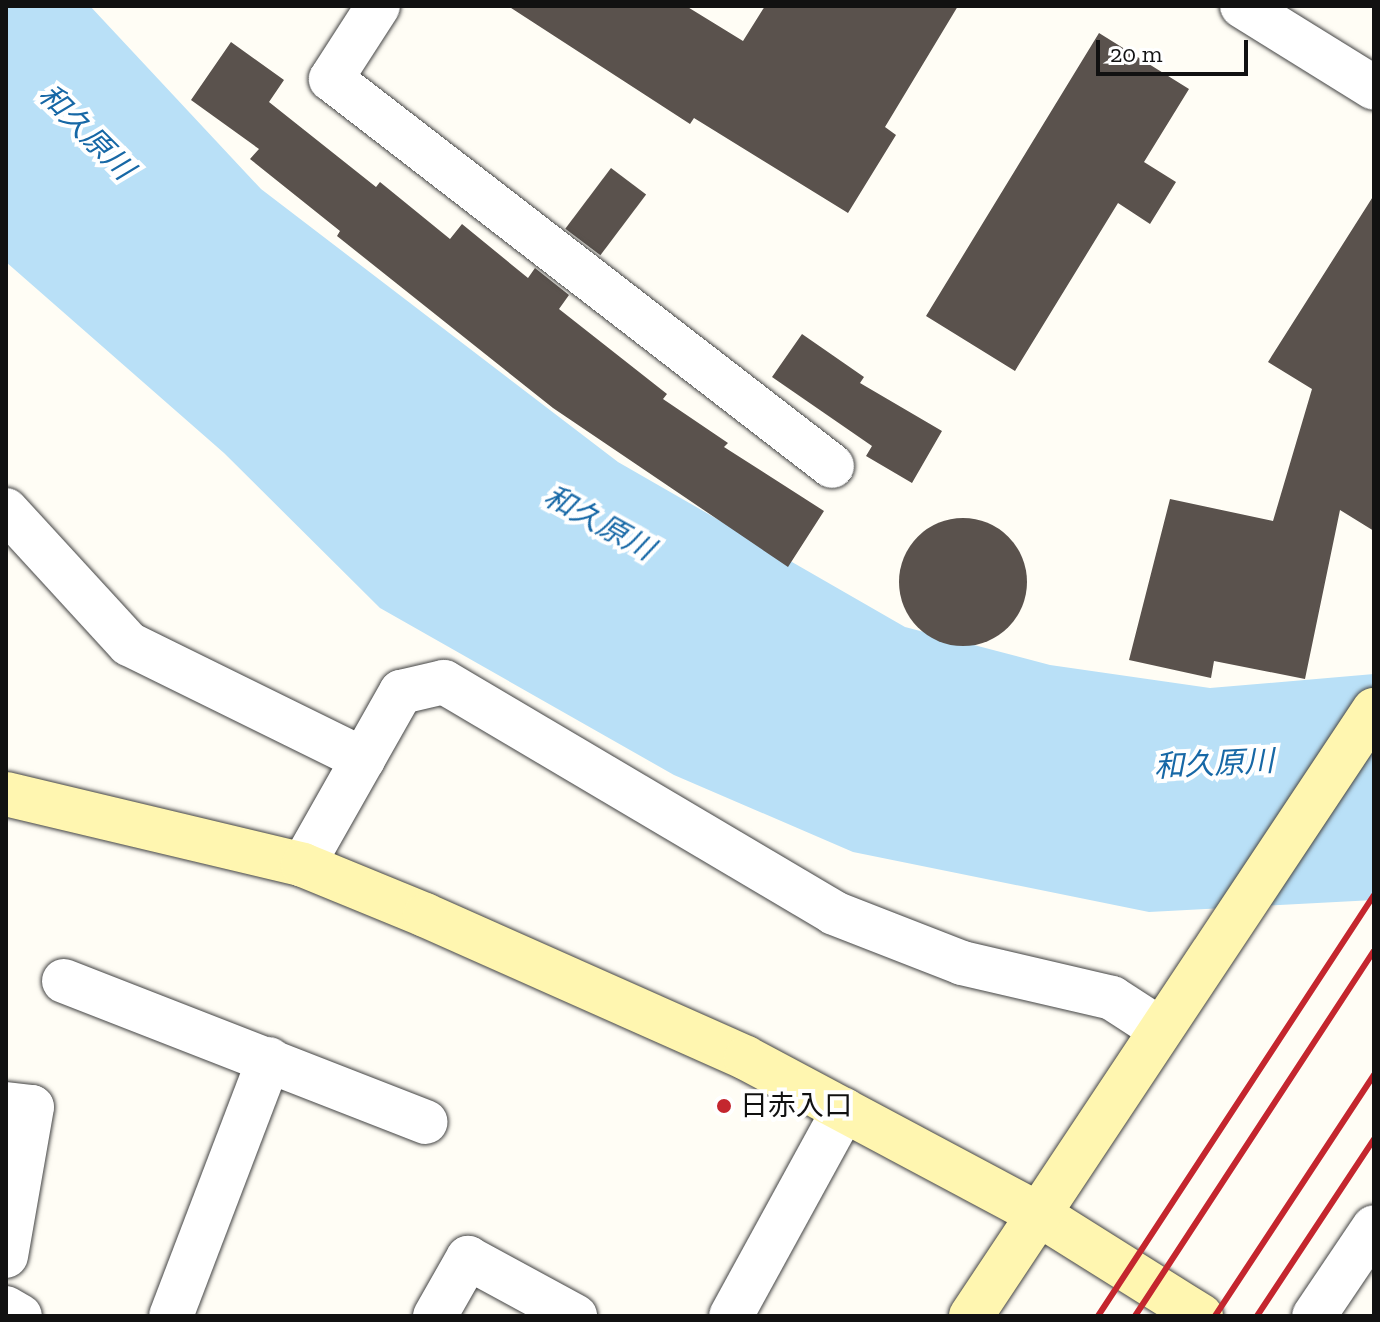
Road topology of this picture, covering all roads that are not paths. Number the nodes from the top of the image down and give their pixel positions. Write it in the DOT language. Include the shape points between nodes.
graph roads {
  1 [pos="378,6"];
  2 [pos="1242,6"];
  3 [pos="1374,88"];
  4 [pos="832,466"];
  5 [pos="6,510"];
  6 [pos="1374,710"];
  7 [pos="363,759"];
  8 [pos="6,794"];
  9 [pos="303,865"];
  10 [pos="64,981"];
  11 [pos="1160,1029"];
  12 [pos="269,1059"];
  13 [pos="6,1104"];
  14 [pos="844,1110"];
  15 [pos="425,1122"];
  16 [pos="1040,1215"];
  17 [pos="1374,1227"];
  18 [pos="6,1256"];
  19 [pos="6,1308"];
  20 [pos="20,1316"];
  21 [pos="171,1316"];
  22 [pos="435,1316"];
  23 [pos="575,1316"];
  24 [pos="731,1316"];
  25 [pos="971,1316"];
  26 [pos="1201,1316"];
  27 [pos="1314,1316"];
  1 -- 4 [label="street" via="331,79"];
  2 -- 3 [label="street"];
  5 -- 7 [label="street" via="129,644"];
  6 -- 11 [label="street"];
  7 -- 9 [label="street"];
  7 -- 11 [label="street" via="401,692 444,682 834,913 962,963 1112,998"];
  8 -- 9 [label="street"];
  9 -- 14 [label="street" via="731,1051"];
  10 -- 12 [label="street"];
  11 -- 16 [label="street"];
  12 -- 15 [label="street"];
  12 -- 21 [label="street"];
  13 -- 18 [label="street" via="32,1107"];
  14 -- 16 [label="street"];
  14 -- 24 [label="street"];
  16 -- 25 [label="street"];
  16 -- 26 [label="street"];
  17 -- 27 [label="street"];
  19 -- 20 [label="street"];
  22 -- 23 [label="street" via="468,1258"];
}
